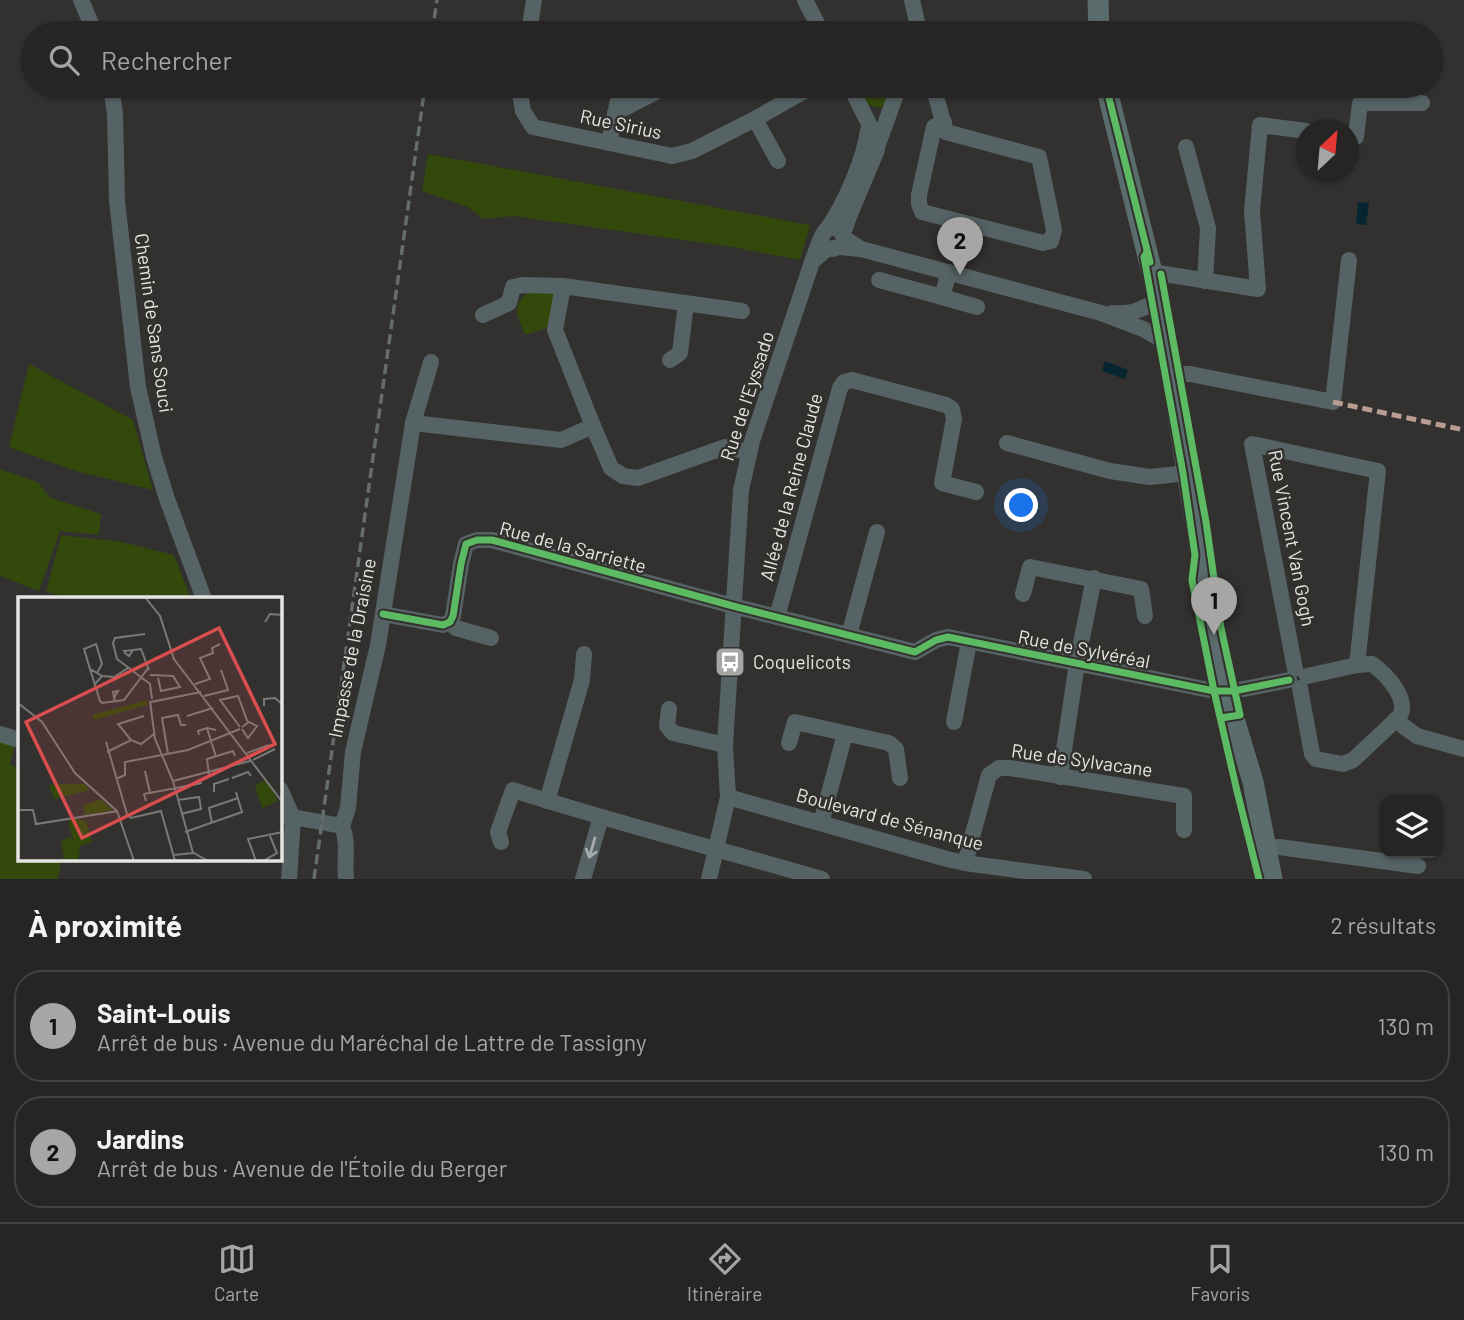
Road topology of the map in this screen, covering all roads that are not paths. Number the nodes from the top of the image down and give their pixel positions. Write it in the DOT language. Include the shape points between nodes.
graph roads {
  1 [pos="80,0"];
  2 [pos="534,0"];
  3 [pos="805,0"];
  4 [pos="912,0"];
  5 [pos="1098,0"];
  6 [pos="90,21"];
  7 [pos="530,21"];
  8 [pos="816,21"];
  9 [pos="915,21"];
  10 [pos="1099,21"];
  11 [pos="113,98"];
  12 [pos="521,98"];
  13 [pos="618,98"];
  14 [pos="644,98"];
  15 [pos="792,98"];
  16 [pos="856,98"];
  17 [pos="895,98"];
  18 [pos="937,98"];
  19 [pos="1109,98"];
  20 [pos="1422,103"];
  21 [pos="861,107"];
  22 [pos="891,108"];
  23 [pos="615,113"];
  24 [pos="755,119"];
  25 [pos="1358,119"];
  26 [pos="944,122"];
  27 [pos="869,124"];
  28 [pos="1296,130"];
  29 [pos="609,143"];
  30 [pos="1186,147"];
  31 [pos="877,149"];
  32 [pos="778,161"];
  33 [pos="834,239"];
  34 [pos="1349,260"];
  35 [pos="948,272"];
  36 [pos="1152,272"];
  37 [pos="879,280"];
  38 [pos="1205,281"];
  39 [pos="564,286"];
  40 [pos="942,297"];
  41 [pos="1159,301"];
  42 [pos="686,303"];
  43 [pos="976,307"];
  44 [pos="742,311"];
  45 [pos="1101,313"];
  46 [pos="483,315"];
  47 [pos="1166,342"];
  48 [pos="670,360"];
  49 [pos="431,362"];
  50 [pos="1172,374"];
  51 [pos="413,423"];
  52 [pos="593,426"];
  53 [pos="1007,443"];
  54 [pos="750,452"];
  55 [pos="1188,473"];
  56 [pos="976,492"];
  57 [pos="877,532"];
  58 [pos="1094,578"];
  59 [pos="1024,594"];
  60 [pos="203,597"];
  61 [pos="733,606"];
  62 [pos="383,614"];
  63 [pos="1145,616"];
  64 [pos="777,617"];
  65 [pos="450,622"];
  66 [pos="849,635"];
  67 [pos="491,638"];
  68 [pos="969,642"];
  69 [pos="584,654"];
  70 [pos="1077,663"];
  71 [pos="1357,665"];
  72 [pos="1298,678"];
  73 [pos="1226,692"];
  74 [pos="669,709"];
  75 [pos="1395,720"];
  76 [pos="954,722"];
  77 [pos="0,734"];
  78 [pos="845,734"];
  79 [pos="18,740"];
  80 [pos="789,743"];
  81 [pos="725,745"];
  82 [pos="1464,749"];
  83 [pos="1060,777"];
  84 [pos="900,778"];
  85 [pos="728,797"];
  86 [pos="282,798"];
  87 [pos="547,801"];
  88 [pos="286,817"];
  89 [pos="601,817"];
  90 [pos="821,823"];
  91 [pos="342,826"];
  92 [pos="1184,831"];
  93 [pos="501,842"];
  94 [pos="716,848"];
  95 [pos="1266,848"];
  96 [pos="965,863"];
  97 [pos="1418,866"];
  98 [pos="289,879"];
  99 [pos="346,879"];
  100 [pos="583,879"];
  101 [pos="709,879"];
  102 [pos="822,879"];
  103 [pos="1084,879"];
  104 [pos="1272,879"];
  1 -- 6 [label="street"];
  2 -- 7 [label="street"];
  3 -- 8 [label="street"];
  4 -- 9 [label="street"];
  5 -- 10 [label="main road"];
  11 -- 60 [label="street, Chemin de Sans Souci" via="117,201 138,387 167,499"];
  12 -- 29 [label="street, Rue Sirius" via="533,127"];
  13 -- 23 [label="street"];
  14 -- 23 [label="street"];
  15 -- 24 [label="street, Rue Sirius"];
  16 -- 21 [label="street"];
  17 -- 22 [label="street"];
  18 -- 26 [label="street"];
  19 -- 36 [label="main road"];
  20 -- 25 [label="street" via="1360,103"];
  21 -- 22 [label="street"];
  21 -- 27 [label="street"];
  22 -- 31 [label="street"];
  23 -- 29 [label="street"];
  24 -- 29 [label="street, Rue Sirius" via="692,151 672,156"];
  24 -- 32 [label="street"];
  26 -- 26 [label="street" via="946,132 1039,157 1054,230 1051,241 1043,243 922,212 919,195 934,127"];
  27 -- 31 [label="street"];
  27 -- 33 [label="street"];
  28 -- 38 [label="street" via="1260,125 1252,211 1258,289"];
  30 -- 38 [label="street" via="1208,228"];
  31 -- 33 [label="street" via="848,219"];
  33 -- 35 [label="street"];
  33 -- 54 [label="street, Rue de l'Eyssado" via="813,262"];
  34 -- 50 [label="street" via="1333,402"];
  35 -- 40 [label="street"];
  35 -- 45 [label="street"];
  36 -- 38 [label="street"];
  36 -- 41 [label="main road"];
  37 -- 40 [label="street"];
  39 -- 42 [label="street"];
  39 -- 46 [label="street" via="513,287 509,303"];
  39 -- 52 [label="street" via="555,330"];
  40 -- 43 [label="street"];
  41 -- 45 [label="street" via="1129,314"];
  41 -- 47 [label="main road"];
  42 -- 44 [label="street"];
  42 -- 48 [label="street" via="680,353"];
  45 -- 47 [label="street"];
  47 -- 50 [label="main road"];
  49 -- 51 [label="street, Impasse de la Draisine"];
  50 -- 55 [label="main road"];
  51 -- 52 [label="street" via="561,440"];
  51 -- 62 [label="street, Impasse de la Draisine"];
  52 -- 54 [label="street" via="611,468 623,476 638,478 725,447"];
  53 -- 55 [label="street" via="1110,471 1150,477"];
  54 -- 61 [label="street, Rue de l'Eyssado" via="741,490"];
  55 -- 73 [label="main road"];
  56 -- 64 [label="street, Allée de la Reine Claude" via="942,483 952,409 852,380 844,382"];
  57 -- 66 [label="street"];
  58 -- 59 [label="street" via="1030,567"];
  58 -- 63 [label="street" via="1141,589"];
  58 -- 70 [label="street"];
  61 -- 64 [label="street, Rue de Sylvéréal"];
  61 -- 65 [label="street, Rue de la Sarriette" via="492,540 477,540 466,544"];
  61 -- 81 [label="street, Rue de l'Eyssado"];
  62 -- 65 [label="street" via="443,625"];
  62 -- 91 [label="street, Impasse de la Draisine"];
  64 -- 66 [label="street, Rue de Sylvéréal"];
  65 -- 67 [label="street"];
  66 -- 68 [label="street, Rue de Sylvéréal" via="915,652 936,640"];
  68 -- 70 [label="street, Rue de Sylvéréal"];
  68 -- 76 [label="street"];
  69 -- 87 [label="street" via="582,680"];
  70 -- 73 [label="street, Rue de Sylvéréal"];
  70 -- 83 [label="street"];
  71 -- 72 [label="street"];
  71 -- 72 [label="street, Rue Vincent Van Gogh" via="1378,471 1252,444"];
  71 -- 75 [label="street" via="1372,664 1387,675 1403,704"];
  72 -- 73 [label="street"];
  72 -- 75 [label="street" via="1316,759 1343,764 1353,760"];
  73 -- 95 [label="main road" via="1253,782"];
  74 -- 81 [label="street" via="667,726 673,733"];
  75 -- 82 [label="street" via="1417,736"];
  77 -- 79 [label="street"];
  78 -- 80 [label="street" via="795,722"];
  78 -- 84 [label="street" via="889,743 896,749"];
  78 -- 90 [label="street"];
  81 -- 85 [label="street, Rue de l'Eyssado"];
  83 -- 92 [label="street, Rue de Sylvacane" via="1184,796"];
  83 -- 96 [label="street, Rue de Sylvacane" via="1010,768 989,775"];
  85 -- 90 [label="street, Boulevard de Sénanque"];
  85 -- 94 [label="street, Rue de l'Eyssado"];
  86 -- 88 [label="street"];
  87 -- 89 [label="street"];
  87 -- 93 [label="street" via="513,790 498,832"];
  88 -- 91 [label="street"];
  88 -- 98 [label="street"];
  89 -- 94 [label="street"];
  89 -- 100 [label="street, one-way"];
  90 -- 96 [label="street, Boulevard de Sénanque"];
  91 -- 99 [label="street, Impasse de la Draisine" via="347,839"];
  94 -- 101 [label="street, Rue de l'Eyssado"];
  94 -- 102 [label="street"];
  95 -- 97 [label="street"];
  95 -- 104 [label="main road"];
  96 -- 103 [label="street, Boulevard de Sénanque"];
}
